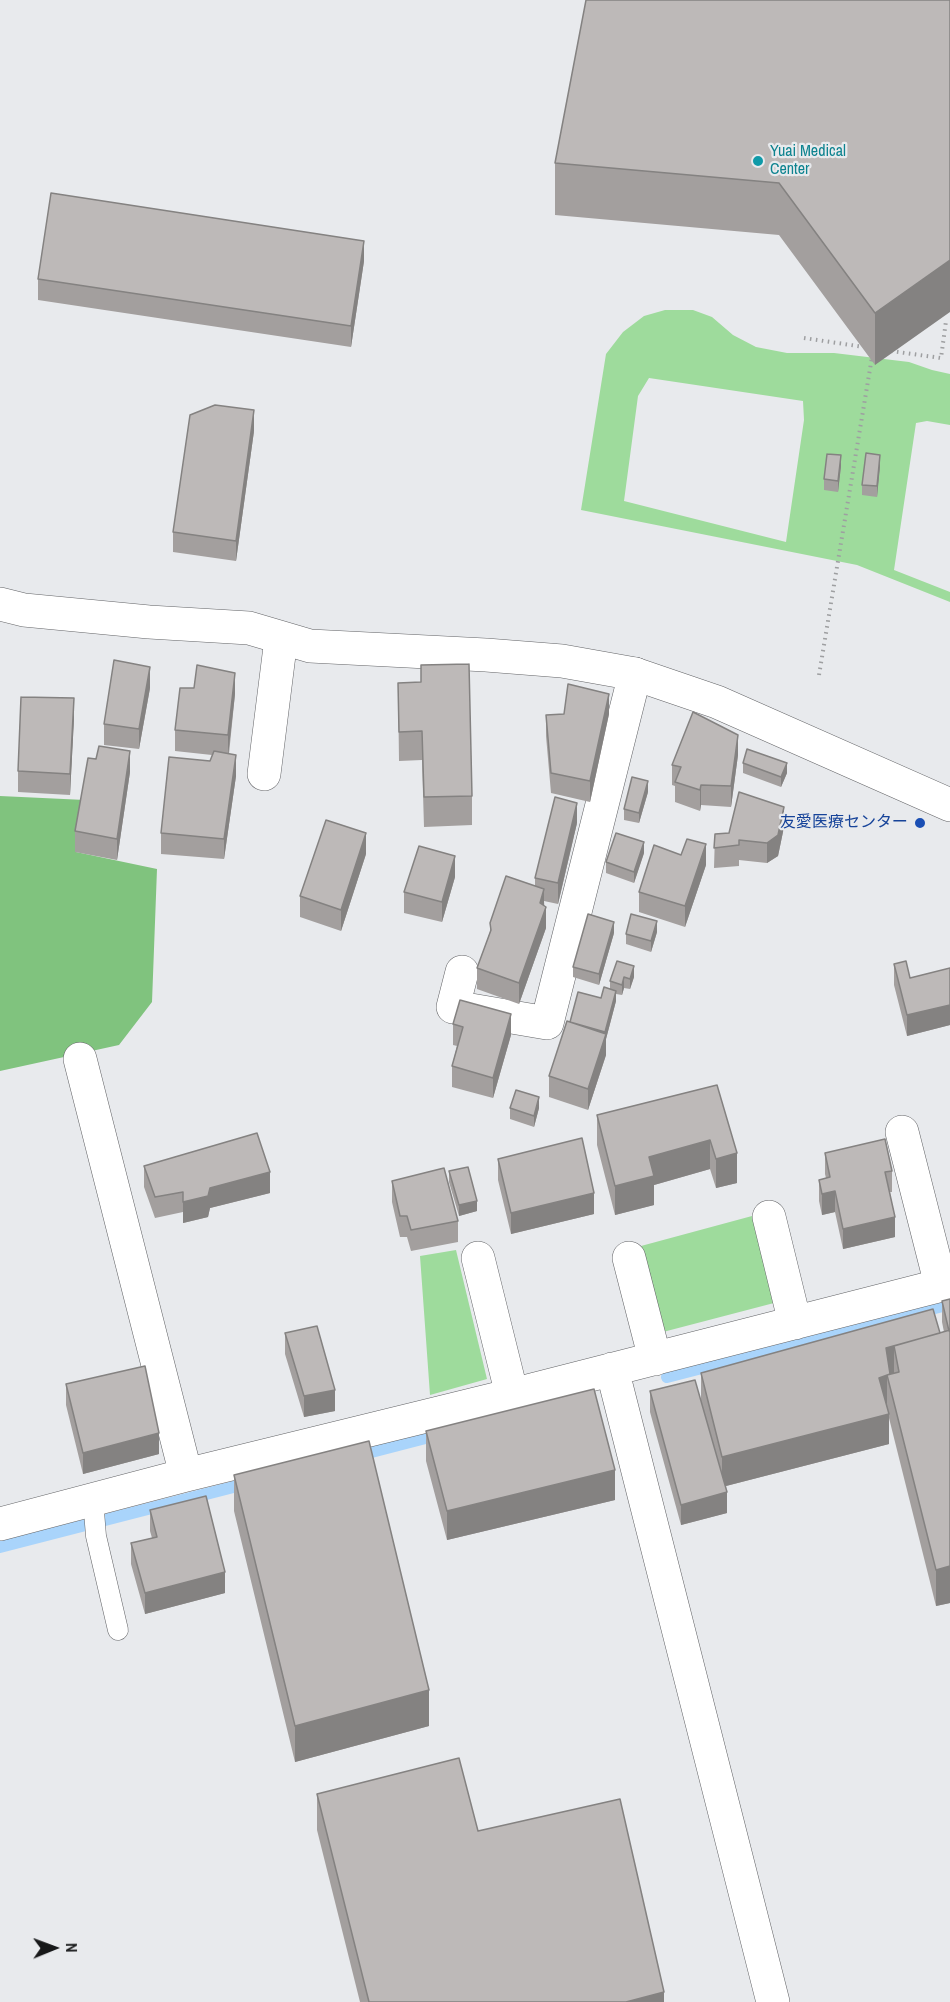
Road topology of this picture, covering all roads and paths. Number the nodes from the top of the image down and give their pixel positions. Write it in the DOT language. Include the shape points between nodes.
graph roads {
  1 [pos="946,321"];
  2 [pos="804,338"];
  3 [pos="885,350"];
  4 [pos="0,604"];
  5 [pos="282,639"];
  6 [pos="635,674"];
  7 [pos="819,675"];
  8 [pos="264,774"];
  9 [pos="950,805"];
  10 [pos="462,972"];
  11 [pos="80,1059"];
  12 [pos="902,1132"];
  13 [pos="769,1217"];
  14 [pos="478,1258"];
  15 [pos="629,1258"];
  16 [pos="945,1284"];
  17 [pos="795,1323"];
  18 [pos="655,1359"];
  19 [pos="612,1370"];
  20 [pos="512,1395"];
  21 [pos="186,1475"];
  22 [pos="93,1499"];
  23 [pos="0,1524"];
  24 [pos="118,1630"];
  25 [pos="773,2002"];
  1 -- 3 [label="path" via="941,358"];
  2 -- 7 [label="path" via="874,349"];
  4 -- 5 [label="street" via="24,610 138,621 249,628"];
  5 -- 6 [label="street" via="310,646 562,661"];
  5 -- 8 [label="street"];
  6 -- 9 [label="street" via="717,702"];
  6 -- 10 [label="street" via="547,1023 453,1007"];
  11 -- 21 [label="street"];
  12 -- 16 [label="street"];
  13 -- 17 [label="street"];
  14 -- 20 [label="street"];
  15 -- 18 [label="street"];
  16 -- 17 [label="street"];
  17 -- 18 [label="street"];
  18 -- 19 [label="street"];
  19 -- 20 [label="street"];
  19 -- 25 [label="street"];
  20 -- 21 [label="street"];
  21 -- 22 [label="street"];
  22 -- 23 [label="street"];
  22 -- 24 [label="lane" via="96,1536"];
}
